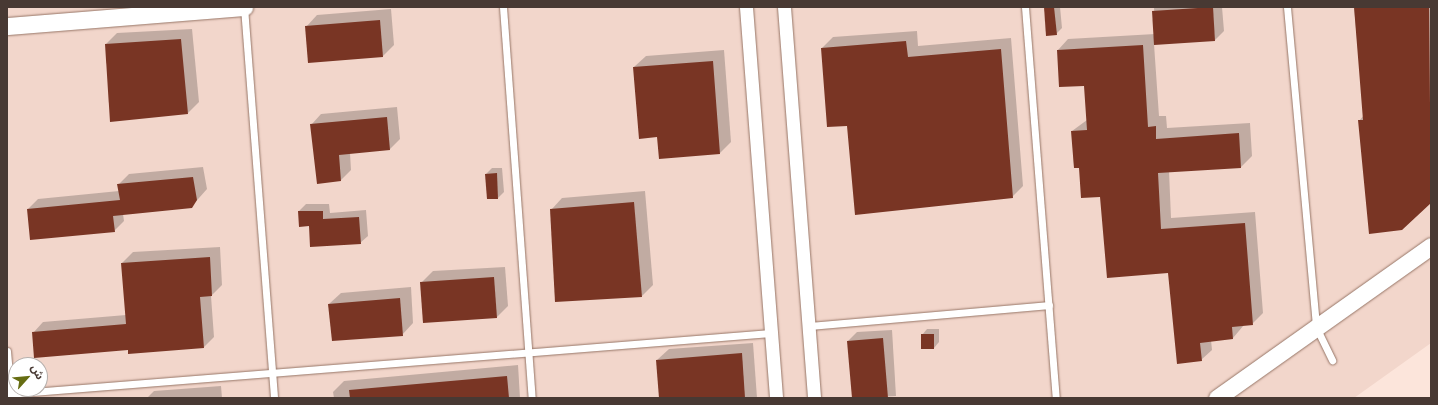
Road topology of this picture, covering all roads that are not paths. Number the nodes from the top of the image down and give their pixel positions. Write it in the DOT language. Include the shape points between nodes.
graph roads {
  1 [pos="244,7"];
  2 [pos="503,7"];
  3 [pos="746,7"];
  4 [pos="784,7"];
  5 [pos="1025,7"];
  6 [pos="1287,7"];
  7 [pos="7,26"];
  8 [pos="1431,246"];
  9 [pos="1049,305"];
  10 [pos="810,326"];
  11 [pos="1316,327"];
  12 [pos="771,333"];
  13 [pos="7,351"];
  14 [pos="528,353"];
  15 [pos="1332,360"];
  16 [pos="272,373"];
  17 [pos="8,374"];
  18 [pos="48,393"];
  19 [pos="274,398"];
  20 [pos="532,398"];
  21 [pos="776,398"];
  22 [pos="814,398"];
  23 [pos="1056,398"];
  24 [pos="1217,398"];
  1 -- 7 [label="street"];
  1 -- 16 [label="lane"];
  2 -- 14 [label="lane"];
  3 -- 12 [label="street"];
  4 -- 10 [label="street"];
  5 -- 9 [label="lane"];
  6 -- 11 [label="lane"];
  8 -- 11 [label="street"];
  9 -- 10 [label="lane"];
  9 -- 23 [label="lane"];
  10 -- 22 [label="street"];
  11 -- 15 [label="lane"];
  11 -- 24 [label="street"];
  12 -- 14 [label="lane"];
  12 -- 21 [label="street"];
  13 -- 17 [label="lane"];
  14 -- 16 [label="lane"];
  14 -- 20 [label="lane"];
  16 -- 18 [label="lane"];
  16 -- 19 [label="lane"];
}
